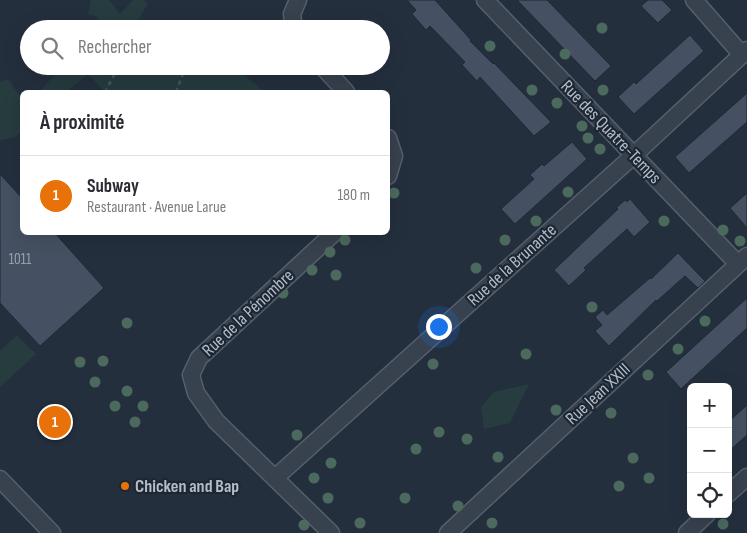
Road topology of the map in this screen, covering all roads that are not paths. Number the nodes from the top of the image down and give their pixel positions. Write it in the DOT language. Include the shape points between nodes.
graph roads {
  1 [pos="298,0"];
  2 [pos="485,0"];
  3 [pos="694,0"];
  4 [pos="293,20"];
  5 [pos="744,53"];
  6 [pos="330,75"];
  7 [pos="344,90"];
  8 [pos="390,144"];
  9 [pos="633,156"];
  10 [pos="390,169"];
  11 [pos="332,235"];
  12 [pos="742,260"];
  13 [pos="747,477"];
  14 [pos="275,478"];
  15 [pos="0,480"];
  16 [pos="732,490"];
  17 [pos="703,518"];
  18 [pos="52,533"];
  19 [pos="331,533"];
  20 [pos="448,533"];
  21 [pos="687,533"];
  1 -- 4 [label="street"];
  2 -- 9 [label="street, Rue des Quatre-Temps"];
  3 -- 5 [label="street"];
  5 -- 9 [label="street, Rue de la Brunante"];
  6 -- 7 [label="street"];
  8 -- 10 [label="street" via="394,156"];
  9 -- 12 [label="street, Rue des Quatre-Temps"];
  9 -- 14 [label="street, Rue de la Brunante"];
  11 -- 14 [label="street, Rue de la Pénombre" via="199,358 191,375 196,393 216,421"];
  12 -- 20 [label="street, Rue Jean XXIII"];
  13 -- 16 [label="street"];
  14 -- 19 [label="street, Rue de la Pénombre"];
  15 -- 18 [label="street"];
  17 -- 21 [label="street"];
}
